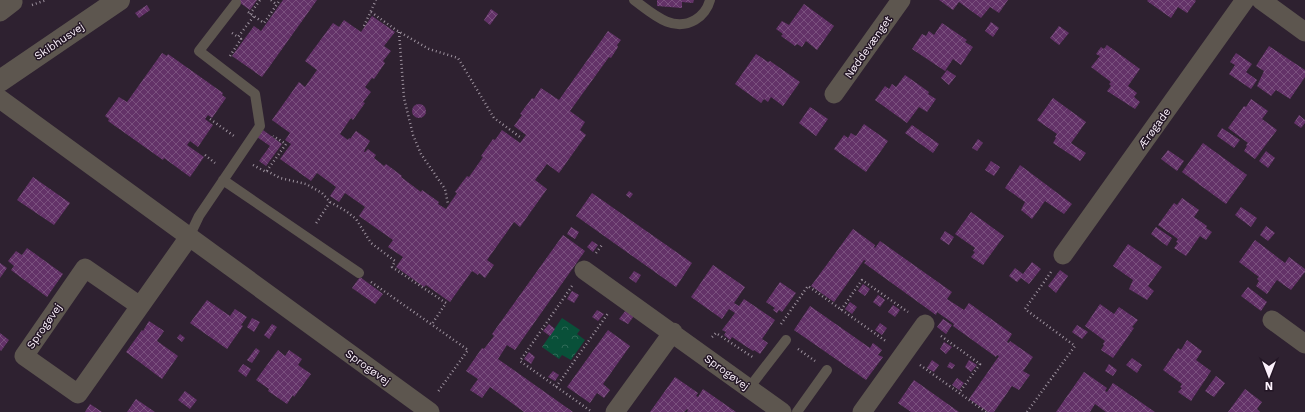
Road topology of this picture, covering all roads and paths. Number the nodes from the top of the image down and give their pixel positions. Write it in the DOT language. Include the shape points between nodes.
graph roads {
  1 [pos="119,0"];
  2 [pos="260,0"];
  3 [pos="271,0"];
  4 [pos="280,0"];
  5 [pos="376,0"];
  6 [pos="634,0"];
  7 [pos="710,0"];
  8 [pos="901,0"];
  9 [pos="1245,0"];
  10 [pos="1261,0"];
  11 [pos="236,3"];
  12 [pos="277,5"];
  13 [pos="371,12"];
  14 [pos="250,14"];
  15 [pos="364,26"];
  16 [pos="399,32"];
  17 [pos="1305,32"];
  18 [pos="238,37"];
  19 [pos="222,68"];
  20 [pos="0,81"];
  21 [pos="834,94"];
  22 [pos="0,99"];
  23 [pos="210,119"];
  24 [pos="260,126"];
  25 [pos="235,136"];
  26 [pos="520,138"];
  27 [pos="205,155"];
  28 [pos="239,157"];
  29 [pos="216,163"];
  30 [pos="267,170"];
  31 [pos="223,180"];
  32 [pos="330,202"];
  33 [pos="448,204"];
  34 [pos="189,237"];
  35 [pos="307,237"];
  36 [pos="602,245"];
  37 [pos="1063,255"];
  38 [pos="584,270"];
  39 [pos="360,273"];
  40 [pos="621,295"];
  41 [pos="140,306"];
  42 [pos="1272,320"];
  43 [pos="432,324"];
  44 [pos="925,324"];
  45 [pos="672,332"];
  46 [pos="786,340"];
  47 [pos="1305,344"];
  48 [pos="760,354"];
  49 [pos="904,354"];
  50 [pos="827,370"];
  51 [pos="744,385"];
  52 [pos="556,386"];
  53 [pos="433,406"];
  54 [pos="592,412"];
  55 [pos="615,412"];
  56 [pos="782,412"];
  57 [pos="797,412"];
  58 [pos="862,412"];
  59 [pos="986,412"];
  60 [pos="1027,412"];
  1 -- 20 [label="street, Skibhusvej"];
  2 -- 14 [label="path"];
  3 -- 12 [label="path"];
  4 -- 12 [label="path"];
  5 -- 13 [label="path"];
  6 -- 7 [label="lane" via="660,19 674,25 689,24 701,16"];
  8 -- 21 [label="street, Nøddevænget"];
  9 -- 37 [label="street, Ærøgade"];
  10 -- 17 [label="street"];
  11 -- 14 [label="path"];
  11 -- 19 [label="lane" via="199,52"];
  12 -- 14 [label="path" via="264,24"];
  13 -- 15 [label="path"];
  13 -- 16 [label="path"];
  16 -- 26 [label="path" via="429,49 458,58 494,118"];
  16 -- 33 [label="path" via="404,98 413,135 421,154 445,189"];
  18 -- 19 [label="path" via="241,40"];
  19 -- 24 [label="lane" via="255,94"];
  22 -- 34 [label="street, Sprogøvej"];
  23 -- 25 [label="path"];
  24 -- 28 [label="lane"];
  24 -- 30 [label="path" via="286,144"];
  27 -- 29 [label="path"];
  28 -- 30 [label="path" via="266,172"];
  28 -- 31 [label="lane"];
  30 -- 32 [label="path" via="280,178 306,184 322,193"];
  31 -- 34 [label="lane" via="199,216"];
  31 -- 35 [label="lane"];
  32 -- 35 [label="path"];
  32 -- 43 [label="path" via="356,219 371,243 395,261 392,267 446,303"];
  34 -- 41 [label="street, Sprogøvej"];
  34 -- 53 [label="street, Sprogøvej"];
  35 -- 39 [label="lane"];
  36 -- 38 [label="path"];
  37 -- 60 [label="path" via="1025,309 1075,346"];
  38 -- 40 [label="street, Sprogøvej"];
  38 -- 52 [label="path" via="520,361"];
  39 -- 43 [label="path"];
  40 -- 45 [label="street, Sprogøvej"];
  40 -- 52 [label="path"];
  41 -- 41 [label="street, Sprogøvej" via="78,394 24,356 86,268"];
  42 -- 47 [label="street"];
  43 -- 53 [label="path" via="468,350 437,393"];
  44 -- 49 [label="street"];
  45 -- 51 [label="street, Sprogøvej"];
  45 -- 55 [label="street"];
  46 -- 49 [label="path" via="775,332 808,286"];
  46 -- 50 [label="path"];
  46 -- 51 [label="lane"];
  48 -- 51 [label="path"];
  49 -- 58 [label="street"];
  49 -- 59 [label="path"];
  50 -- 57 [label="lane"];
  51 -- 56 [label="street, Sprogøvej"];
  52 -- 54 [label="path"];
}
